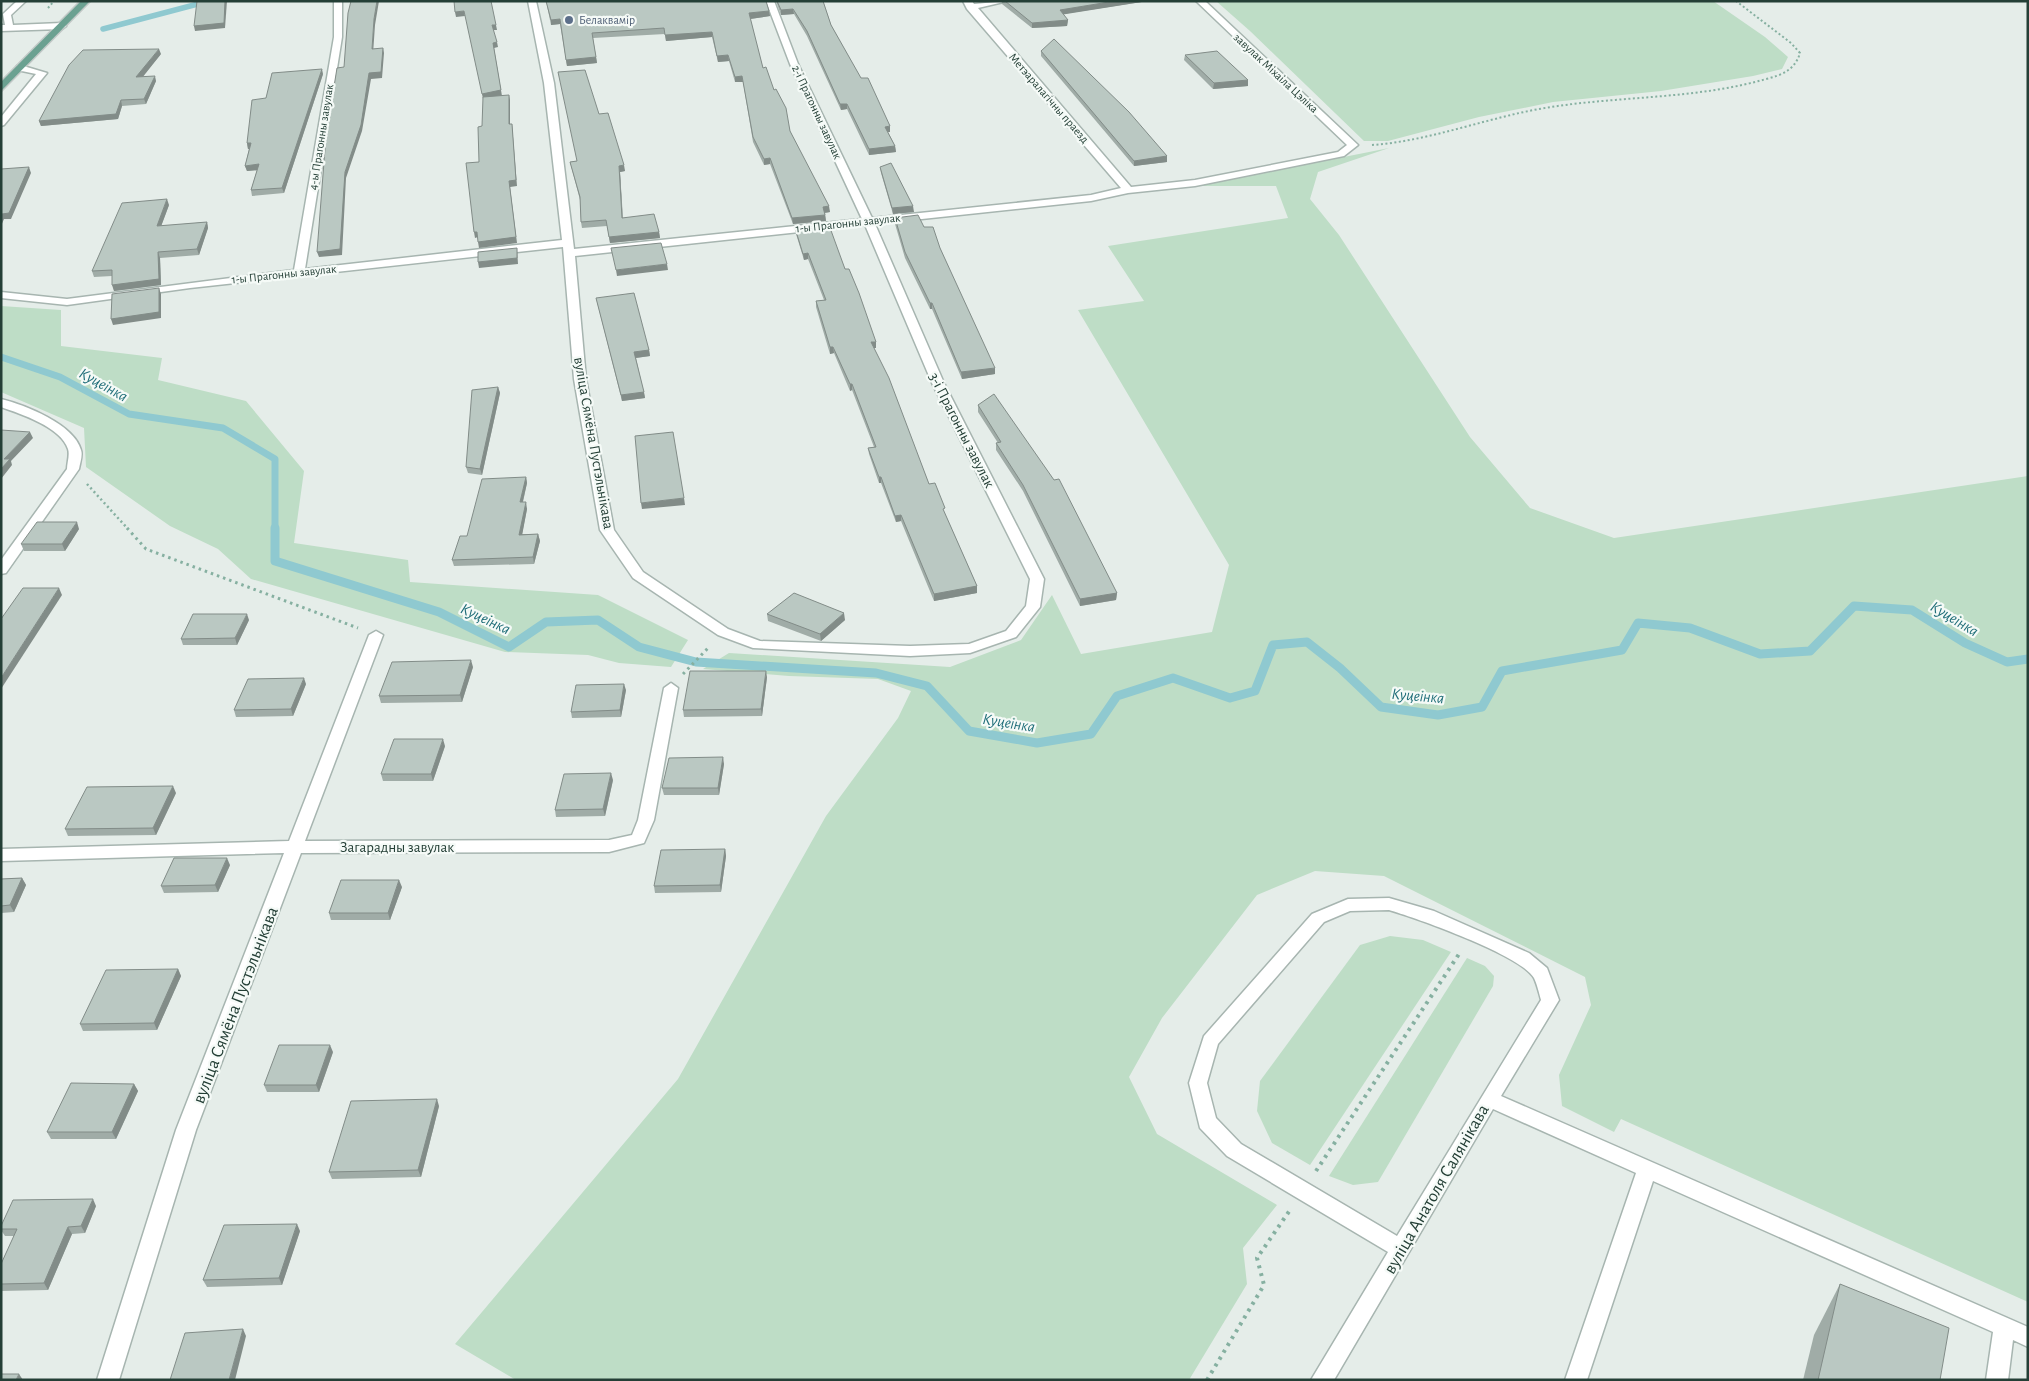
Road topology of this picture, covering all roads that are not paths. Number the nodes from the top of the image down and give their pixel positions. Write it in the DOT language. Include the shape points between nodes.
graph roads {
  1 [pos="22,1"];
  2 [pos="86,1"];
  3 [pos="338,1"];
  4 [pos="532,1"];
  5 [pos="770,1"];
  6 [pos="1004,1"];
  7 [pos="1200,1"];
  8 [pos="968,4"];
  9 [pos="62,26"];
  10 [pos="5,27"];
  11 [pos="20,68"];
  12 [pos="1,88"];
  13 [pos="1,123"];
  14 [pos="1353,145"];
  15 [pos="1128,190"];
  16 [pos="868,220"];
  17 [pos="568,248"];
  18 [pos="299,272"];
  19 [pos="1,295"];
  20 [pos="1,403"];
  21 [pos="1,570"];
  22 [pos="1011,634"];
  23 [pos="376,635"];
  24 [pos="671,688"];
  25 [pos="296,847"];
  26 [pos="1,855"];
  27 [pos="1489,1099"];
  28 [pos="1647,1170"];
  29 [pos="1401,1250"];
  30 [pos="2004,1327"];
  31 [pos="2028,1337"];
  32 [pos="108,1380"];
  33 [pos="1322,1380"];
  34 [pos="1576,1380"];
  35 [pos="1997,1380"];
  1 -- 10 [label="street" via="7,14"];
  2 -- 9 [label="main road"];
  3 -- 18 [label="street, 4-ы Прагонны завулак" via="338,37"];
  4 -- 17 [label="street, вуліца Сямёна Пустэльнікава" via="549,83"];
  5 -- 16 [label="street, 2-і Прагонны завулак" via="794,64"];
  6 -- 8 [label="street"];
  7 -- 14 [label="street, завулак Міхаіла Цэліка"];
  8 -- 15 [label="street, Метэаралагічны праезд"];
  9 -- 10 [label="street"];
  9 -- 11 [label="main road"];
  11 -- 12 [label="main road"];
  11 -- 13 [label="street" via="42,73"];
  14 -- 15 [label="street, 1-ы Прагонны завулак" via="1341,154 1195,183"];
  15 -- 16 [label="street, 1-ы Прагонны завулак" via="1091,198"];
  16 -- 17 [label="street, 1-ы Прагонны завулак"];
  16 -- 22 [label="street, 3-і Прагонны завулак" via="938,384 1038,579 1033,607"];
  17 -- 18 [label="street, 1-ы Прагонны завулак"];
  17 -- 22 [label="street, вуліца Сямёна Пустэльнікава" via="580,379 607,530 638,575 723,632 758,645 910,651 970,648"];
  18 -- 19 [label="street, 1-ы Прагонны завулак" via="67,302"];
  20 -- 21 [label="street" via="30,413 64,434 75,450 73,469"];
  23 -- 25 [label="street, вуліца Сямёна Пустэльнікава"];
  24 -- 25 [label="street, Загарадны завулак" via="646,820 638,839 609,846"];
  25 -- 26 [label="street, Загарадны завулак"];
  25 -- 32 [label="street, вуліца Сямёна Пустэльнікава" via="186,1130"];
  27 -- 28 [label="street"];
  27 -- 29 [label="street, вуліца Анатоля Салянікава"];
  27 -- 29 [label="street, вуліца Анатоля Салянікава" via="1550,1000 1541,972 1523,958 1428,914 1388,904 1348,905 1318,918 1210,1041 1198,1083 1208,1122 1234,1150"];
  28 -- 30 [label="street"];
  28 -- 34 [label="street"];
  29 -- 33 [label="street, вуліца Анатоля Салянікава"];
  30 -- 31 [label="street"];
  30 -- 35 [label="street"];
}
